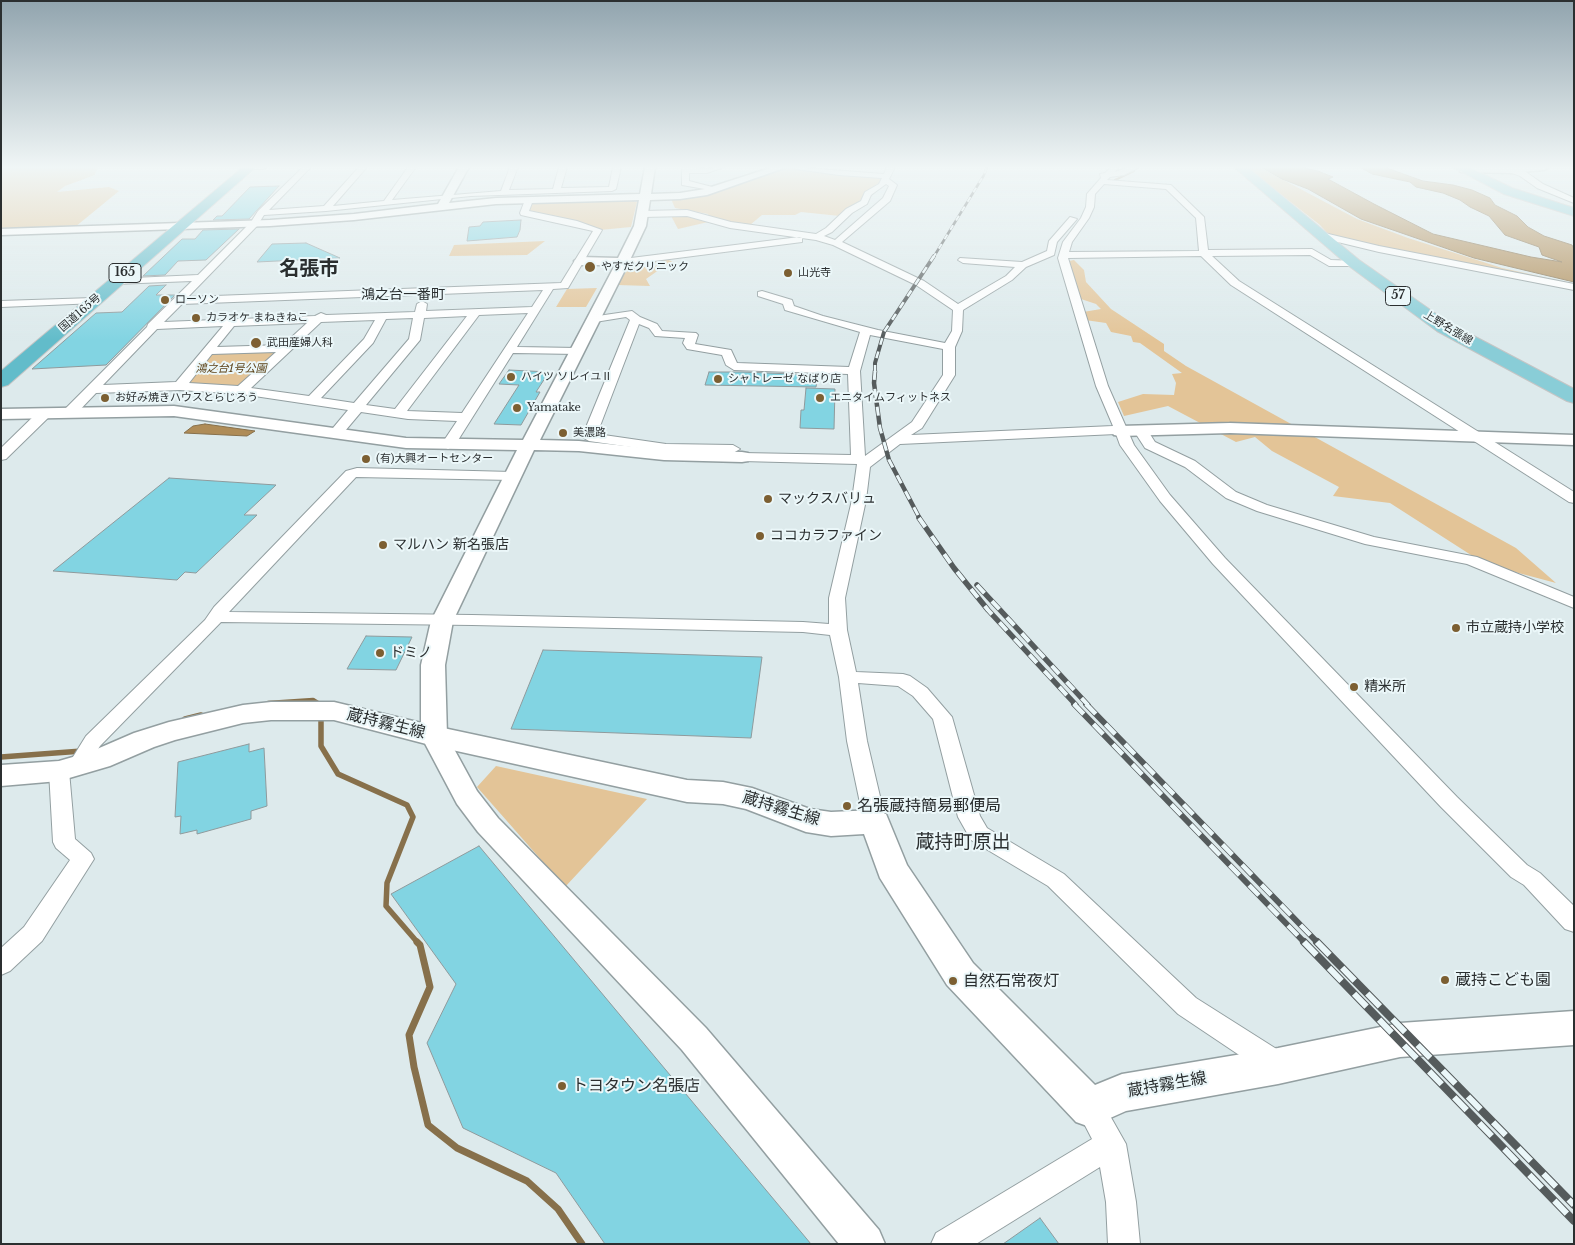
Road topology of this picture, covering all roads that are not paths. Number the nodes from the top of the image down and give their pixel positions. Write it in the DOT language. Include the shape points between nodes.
graph roads {
  1 [pos="214,225"];
  2 [pos="253,225"];
  3 [pos="581,225"];
  4 [pos="640,225"];
  5 [pos="731,225"];
  6 [pos="834,225"];
  7 [pos="857,225"];
  8 [pos="1068,225"];
  9 [pos="1081,225"];
  10 [pos="1201,225"];
  11 [pos="1308,225"];
  12 [pos="182,226"];
  13 [pos="1,232"];
  14 [pos="1320,235"];
  15 [pos="818,237"];
  16 [pos="836,243"];
  17 [pos="1204,254"];
  18 [pos="1064,255"];
  19 [pos="963,260"];
  20 [pos="580,261"];
  21 [pos="623,262"];
  22 [pos="1354,263"];
  23 [pos="1023,265"];
  24 [pos="201,278"];
  25 [pos="115,282"];
  26 [pos="550,287"];
  27 [pos="1574,287"];
  28 [pos="426,292"];
  29 [pos="762,294"];
  30 [pos="343,295"];
  31 [pos="93,301"];
  32 [pos="177,302"];
  33 [pos="1,304"];
  34 [pos="958,309"];
  35 [pos="534,310"];
  36 [pos="476,313"];
  37 [pos="419,315"];
  38 [pos="382,317"];
  39 [pos="318,319"];
  40 [pos="595,319"];
  41 [pos="636,319"];
  42 [pos="231,323"];
  43 [pos="152,326"];
  44 [pos="866,330"];
  45 [pos="949,347"];
  46 [pos="286,348"];
  47 [pos="209,350"];
  48 [pos="509,350"];
  49 [pos="578,350"];
  50 [pos="854,371"];
  51 [pos="1,381"];
  52 [pos="180,386"];
  53 [pos="92,389"];
  54 [pos="241,390"];
  55 [pos="1574,397"];
  56 [pos="312,400"];
  57 [pos="359,407"];
  58 [pos="70,412"];
  59 [pos="45,413"];
  60 [pos="399,413"];
  61 [pos="1,414"];
  62 [pos="467,417"];
  63 [pos="1120,430"];
  64 [pos="1141,431"];
  65 [pos="335,434"];
  66 [pos="1474,435"];
  67 [pos="898,440"];
  68 [pos="1574,440"];
  69 [pos="448,445"];
  70 [pos="529,445"];
  71 [pos="738,453"];
  72 [pos="1,456"];
  73 [pos="863,460"];
  74 [pos="512,476"];
  75 [pos="1574,499"];
  76 [pos="1574,603"];
  77 [pos="217,617"];
  78 [pos="442,621"];
  79 [pos="838,630"];
  80 [pos="848,677"];
  81 [pos="434,736"];
  82 [pos="77,759"];
  83 [pos="1,776"];
  84 [pos="875,822"];
  85 [pos="1574,922"];
  86 [pos="1,964"];
  87 [pos="1574,1028"];
  88 [pos="1278,1066"];
  89 [pos="1090,1108"];
  90 [pos="1111,1144"];
  91 [pos="865,1244"];
  92 [pos="947,1244"];
  93 [pos="1124,1244"];
  1 -- 12 [label="street"];
  2 -- 24 [label="street"];
  3 -- 20 [label="street" via="598,230"];
  4 -- 21 [label="street"];
  5 -- 15 [label="street"];
  6 -- 15 [label="street"];
  7 -- 16 [label="street"];
  8 -- 23 [label="street" via="1053,241 1051,253"];
  9 -- 18 [label="street" via="1068,242"];
  10 -- 17 [label="street"];
  11 -- 14 [label="main road, 上野名張線 / 57"];
  12 -- 13 [label="street"];
  12 -- 25 [label="highway, 国道165号 / 165"];
  14 -- 22 [label="main road, 上野名張線 / 57"];
  14 -- 27 [label="street"];
  15 -- 16 [label="street"];
  15 -- 21 [label="street"];
  16 -- 34 [label="street" via="920,283"];
  17 -- 18 [label="street"];
  17 -- 22 [label="street" via="1312,252 1329,263"];
  17 -- 66 [label="street" via="1236,283"];
  18 -- 63 [label="street" via="1064,265 1102,386"];
  19 -- 23 [label="street"];
  20 -- 21 [label="street"];
  20 -- 26 [label="street" via="564,286"];
  21 -- 40 [label="street"];
  22 -- 55 [label="main road, 上野名張線 / 57" via="1443,327"];
  23 -- 34 [label="street" via="1009,278"];
  24 -- 25 [label="street"];
  24 -- 32 [label="street"];
  25 -- 31 [label="highway, 国道165号 / 165"];
  26 -- 28 [label="street"];
  26 -- 35 [label="street"];
  28 -- 30 [label="street"];
  28 -- 37 [label="street"];
  29 -- 44 [label="street" via="788,302 789,308"];
  30 -- 32 [label="street"];
  30 -- 39 [label="street"];
  31 -- 33 [label="street"];
  31 -- 51 [label="highway, 国道165号 / 165"];
  32 -- 43 [label="street"];
  34 -- 45 [label="street" via="957,331"];
  35 -- 36 [label="street"];
  35 -- 48 [label="street"];
  36 -- 37 [label="street"];
  36 -- 60 [label="street"];
  37 -- 38 [label="street"];
  37 -- 57 [label="street" via="414,340"];
  38 -- 39 [label="street"];
  38 -- 56 [label="street" via="369,342"];
  39 -- 42 [label="street"];
  39 -- 46 [label="street"];
  40 -- 41 [label="street" via="628,313"];
  40 -- 49 [label="street"];
  41 -- 50 [label="street" via="653,326 659,334 692,335 691,346 727,352 734,366"];
  41 -- 71 [label="street" via="589,437 666,448"];
  42 -- 43 [label="street"];
  42 -- 47 [label="street"];
  43 -- 53 [label="street"];
  44 -- 45 [label="street"];
  44 -- 50 [label="street"];
  45 -- 67 [label="street" via="949,375 917,425"];
  46 -- 47 [label="street"];
  46 -- 54 [label="street"];
  47 -- 52 [label="street"];
  48 -- 49 [label="street"];
  48 -- 62 [label="street"];
  49 -- 70 [label="street"];
  50 -- 73 [label="street" via="854,404"];
  52 -- 53 [label="street"];
  52 -- 54 [label="street"];
  53 -- 58 [label="street"];
  54 -- 56 [label="street"];
  56 -- 57 [label="street"];
  57 -- 60 [label="street"];
  57 -- 65 [label="street"];
  58 -- 59 [label="street"];
  58 -- 65 [label="street" via="191,412"];
  59 -- 61 [label="street"];
  59 -- 72 [label="street"];
  60 -- 62 [label="street"];
  62 -- 69 [label="street"];
  63 -- 64 [label="street"];
  63 -- 67 [label="street"];
  63 -- 85 [label="street" via="1154,485 1219,561 1449,802"];
  64 -- 66 [label="street" via="1230,428"];
  64 -- 76 [label="street" via="1150,445 1190,464 1231,495 1262,508 1379,543 1471,560"];
  65 -- 69 [label="street"];
  66 -- 68 [label="street"];
  66 -- 75 [label="street"];
  67 -- 73 [label="street"];
  69 -- 70 [label="street"];
  70 -- 71 [label="street" via="596,447 664,455"];
  70 -- 74 [label="street"];
  71 -- 73 [label="street"];
  73 -- 79 [label="street" via="859,500 836,598"];
  74 -- 77 [label="street" via="352,474"];
  74 -- 78 [label="street"];
  77 -- 78 [label="street"];
  77 -- 82 [label="street"];
  78 -- 79 [label="street"];
  78 -- 81 [label="street" via="433,665"];
  79 -- 80 [label="street"];
  80 -- 84 [label="street" via="857,741"];
  80 -- 88 [label="street" via="903,680 920,692 942,717 969,817 979,834 1056,880 1187,1006"];
  81 -- 82 [label="main road, 蔵持霧生線" via="334,711 271,711 243,714 169,732 100,759"];
  81 -- 84 [label="main road, 蔵持霧生線" via="687,791 752,799 806,820 831,824"];
  81 -- 91 [label="street" via="467,797 488,824 694,1039"];
  82 -- 83 [label="main road, 蔵持霧生線"];
  82 -- 86 [label="street" via="64,842 83,859 33,934"];
  84 -- 89 [label="main road" via="892,869 960,974"];
  87 -- 88 [label="main road, 蔵持霧生線" via="1400,1040"];
  88 -- 89 [label="main road, 蔵持霧生線" via="1122,1093"];
  89 -- 90 [label="street"];
  90 -- 92 [label="street"];
  90 -- 93 [label="street"];
}
